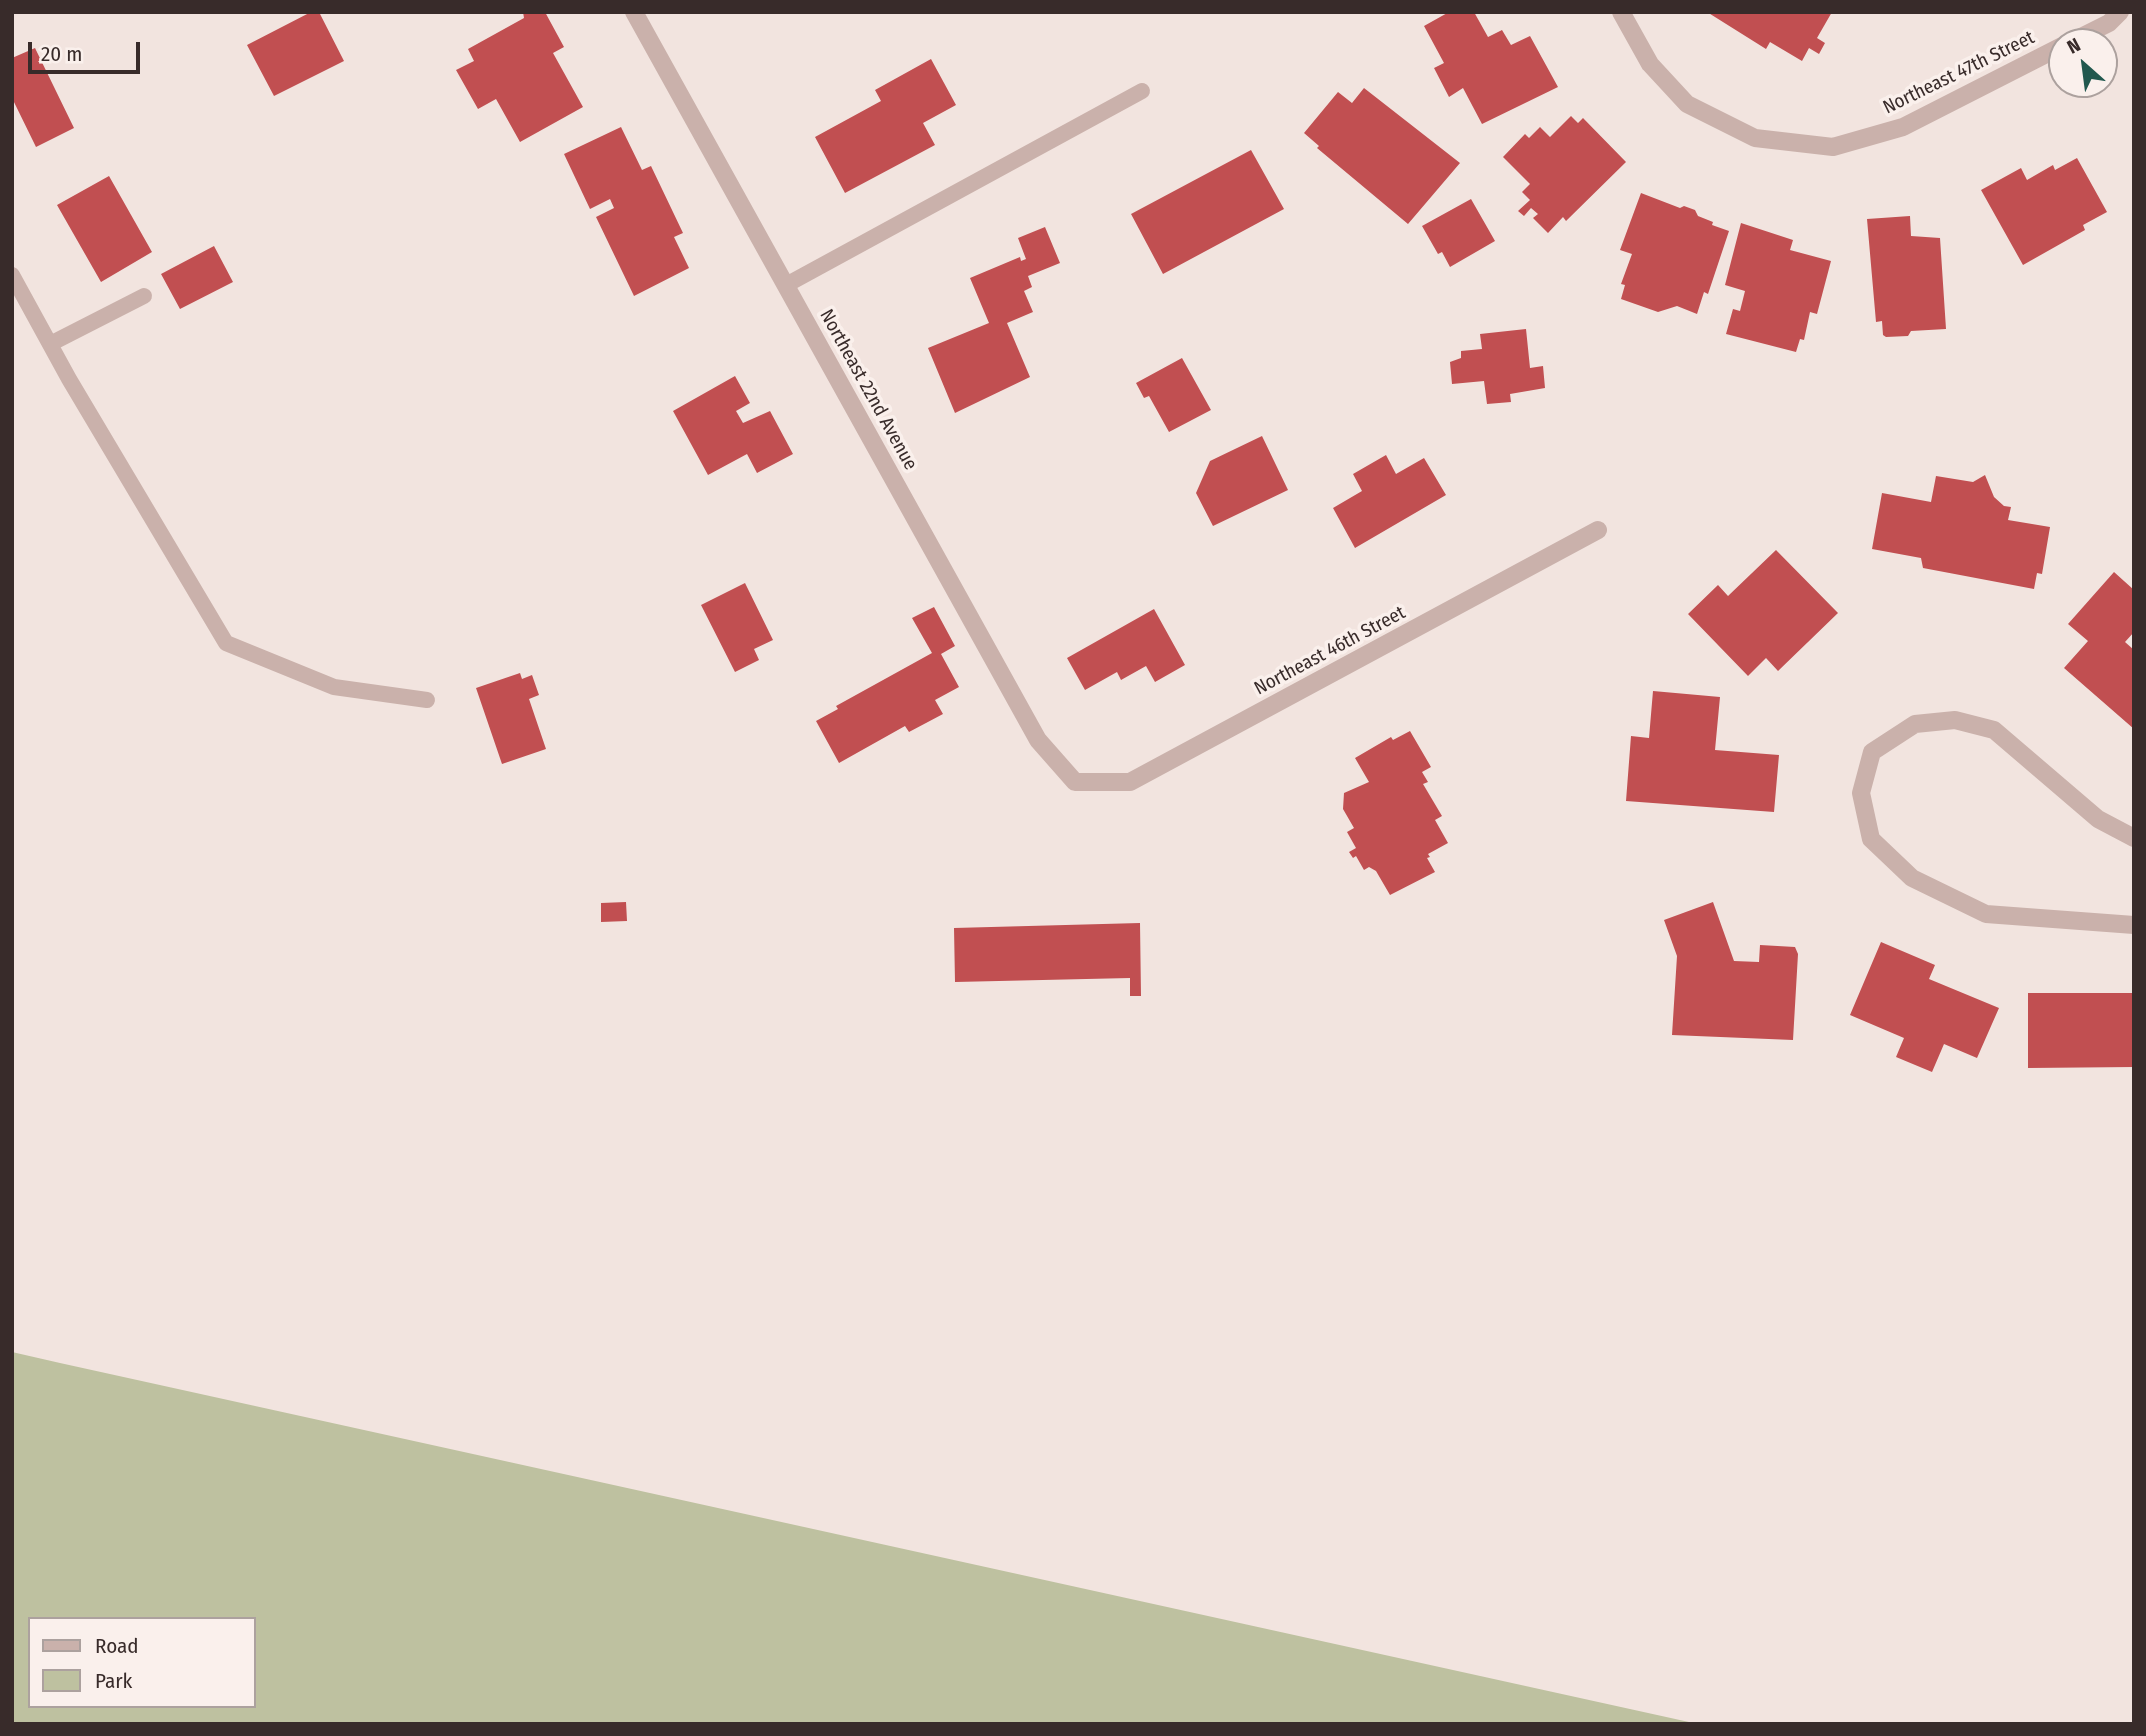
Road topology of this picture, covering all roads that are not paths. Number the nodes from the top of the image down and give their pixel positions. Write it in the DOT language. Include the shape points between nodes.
graph roads {
  1 [pos="634,12"];
  2 [pos="1621,12"];
  3 [pos="2120,12"];
  4 [pos="2099,28"];
  5 [pos="2048,53"];
  6 [pos="1142,90"];
  7 [pos="12,275"];
  8 [pos="786,285"];
  9 [pos="145,296"];
  10 [pos="50,344"];
  11 [pos="1598,530"];
  12 [pos="428,701"];
  13 [pos="1075,782"];
  14 [pos="2134,838"];
  15 [pos="2134,925"];
  1 -- 8 [label="street, Northeast 22nd Avenue"];
  2 -- 5 [label="street, Northeast 47th Street" via="1650,64 1687,104 1755,138 1833,147 1903,127"];
  3 -- 4 [label="street"];
  6 -- 8 [label="lane"];
  7 -- 10 [label="lane"];
  8 -- 13 [label="street, Northeast 22nd Avenue" via="1038,740"];
  9 -- 10 [label="lane"];
  10 -- 12 [label="lane" via="226,643 334,687"];
  11 -- 13 [label="street, Northeast 46th Street" via="1130,782"];
  14 -- 15 [label="street" via="2098,819 1994,730 1955,720 1915,724 1872,751 1861,793 1871,839 1912,878 1973,908 1986,914"];
}
